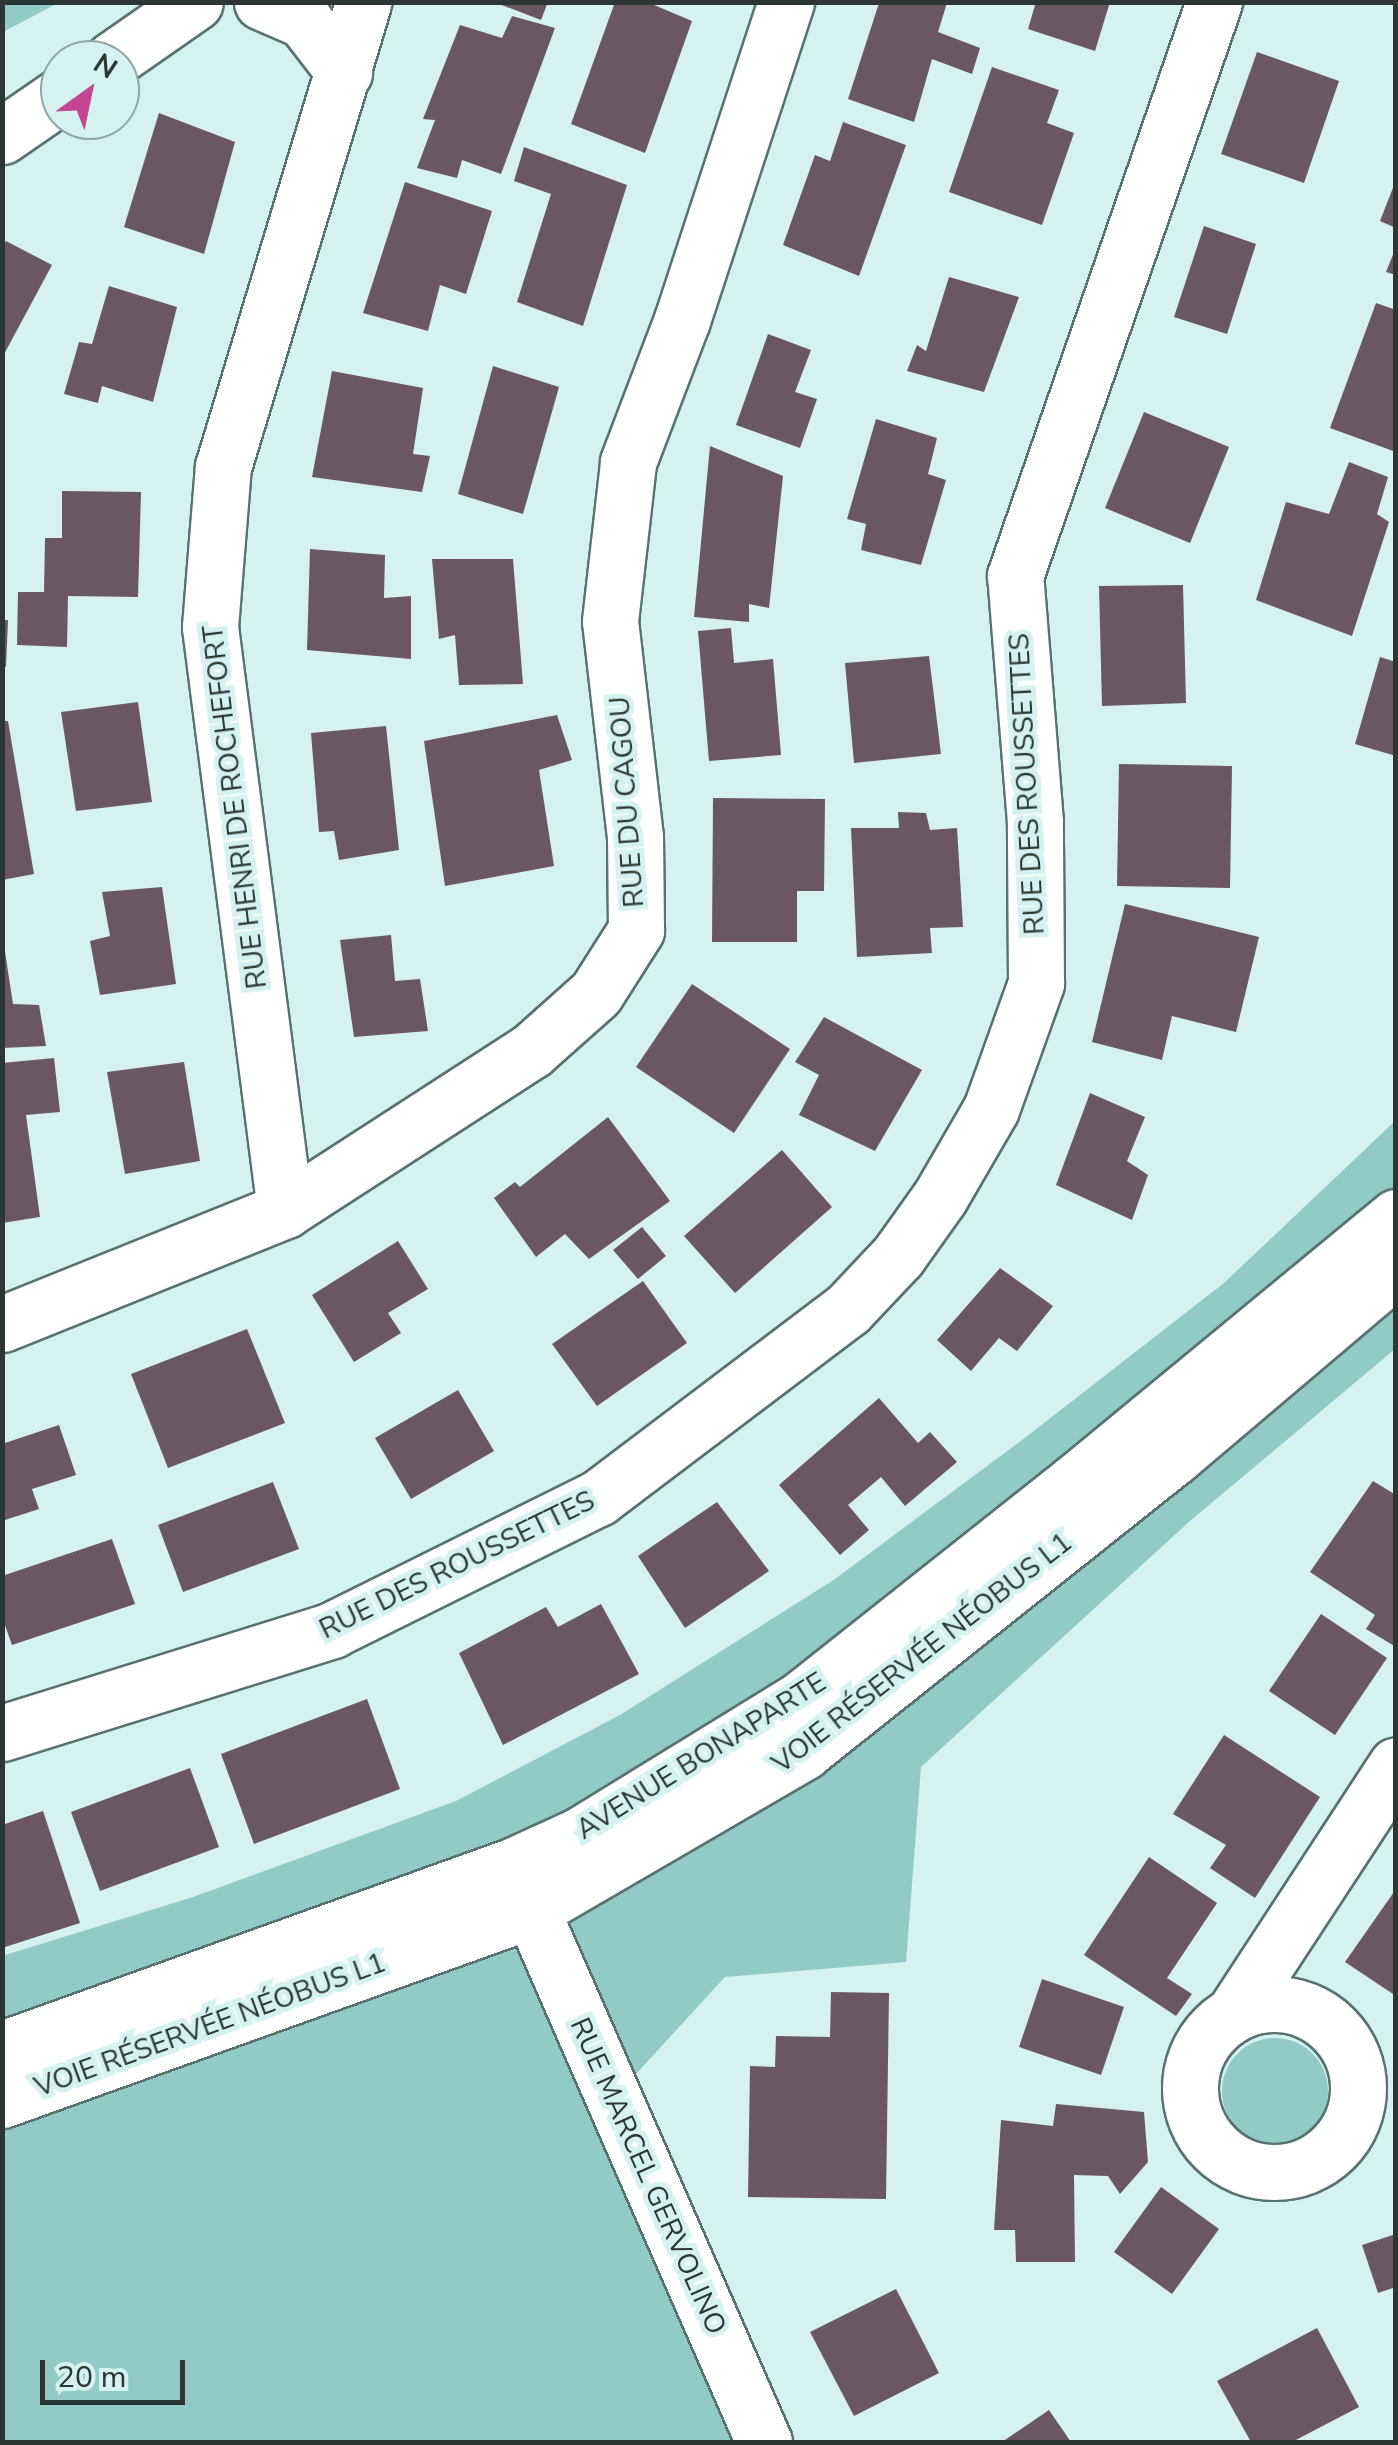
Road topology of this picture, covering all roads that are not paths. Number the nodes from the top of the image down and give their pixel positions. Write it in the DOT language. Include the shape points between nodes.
graph roads {
  1 [pos="195,2"];
  2 [pos="262,2"];
  3 [pos="363,2"];
  4 [pos="786,2"];
  5 [pos="1214,2"];
  6 [pos="140,40"];
  7 [pos="344,72"];
  8 [pos="40,110"];
  9 [pos="2,136"];
  10 [pos="285,1210"];
  11 [pos="1396,1216"];
  12 [pos="1396,1269"];
  13 [pos="2,1324"];
  14 [pos="2,1733"];
  15 [pos="1396,1764"];
  16 [pos="522,1888"];
  17 [pos="1292,1921"];
  18 [pos="1234,2014"];
  19 [pos="1315,2015"];
  20 [pos="2,2049"];
  21 [pos="2,2100"];
  22 [pos="764,2442"];
  1 -- 6 [label="street"];
  2 -- 7 [label="street" via="304,20"];
  3 -- 7 [label="street, RUE HENRI DE ROCHEFORT"];
  4 -- 10 [label="street, RUE DU CAGOU" via="628,462 610,621 635,837 636,930 596,993 531,1051"];
  5 -- 14 [label="street, RUE DES ROUSSETTES" via="1015,576 1035,822 1036,983 990,1108 930,1212 848,1309 598,1498 332,1630"];
  7 -- 10 [label="street, RUE HENRI DE ROCHEFORT" via="224,466 210,628"];
  8 -- 9 [label="street"];
  10 -- 13 [label="street, RUE DU CAGOU"];
  11 -- 16 [label="street, AVENUE BONAPARTE" via="800,1699 580,1834"];
  12 -- 16 [label="street, VOIE RÉSERVÉE NÉOBUS L1" via="1174,1457 803,1752"];
  15 -- 17 [label="street"];
  16 -- 20 [label="street, AVENUE BONAPARTE"];
  16 -- 21 [label="street, VOIE RÉSERVÉE NÉOBUS L1"];
  16 -- 22 [label="street, RUE MARCEL GERVOLINO"];
  17 -- 18 [label="street"];
  17 -- 19 [label="street" via="1283,1960 1289,1981"];
  18 -- 19 [label="street" via="1260,2004"];
  18 -- 19 [label="street" via="1196,2054 1192,2109 1222,2155 1274,2173 1326,2155 1356,2109 1351,2055"];
}
